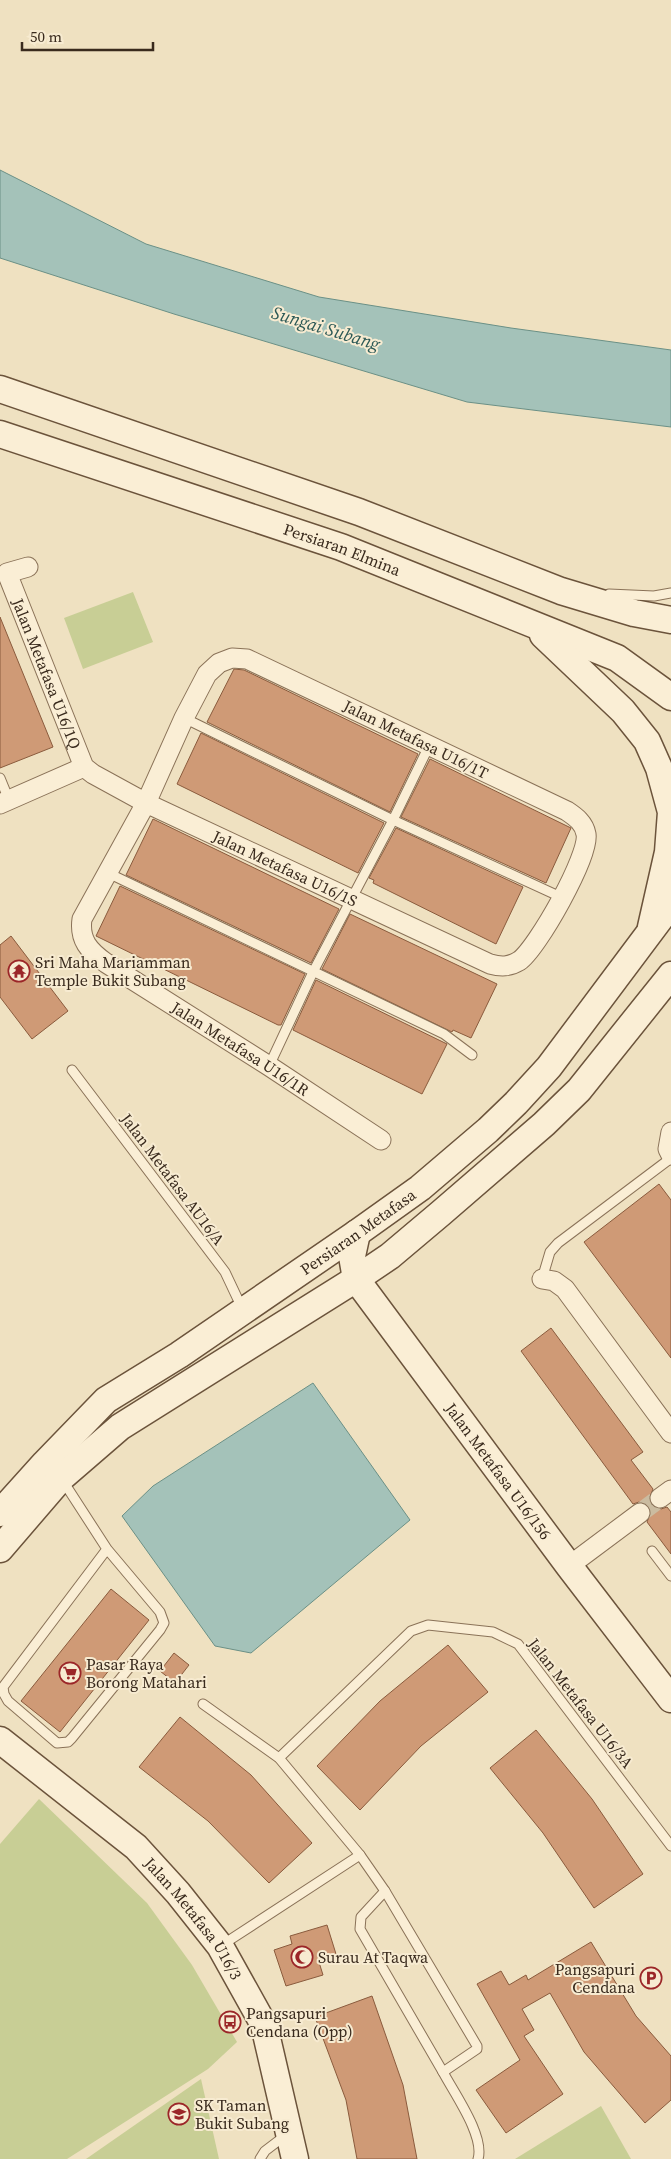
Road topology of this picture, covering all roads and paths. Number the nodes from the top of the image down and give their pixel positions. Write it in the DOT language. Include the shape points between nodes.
graph roads {
  1 [pos="0,389"];
  2 [pos="0,434"];
  3 [pos="28,566"];
  4 [pos="566,593"];
  5 [pos="671,593"];
  6 [pos="671,620"];
  7 [pos="530,623"];
  8 [pos="671,697"];
  9 [pos="184,718"];
  10 [pos="429,746"];
  11 [pos="84,767"];
  12 [pos="0,778"];
  13 [pos="4,802"];
  14 [pos="146,803"];
  15 [pos="393,820"];
  16 [pos="108,873"];
  17 [pos="563,898"];
  18 [pos="352,900"];
  19 [pos="671,904"];
  20 [pos="649,935"];
  21 [pos="490,964"];
  22 [pos="313,972"];
  23 [pos="671,975"];
  24 [pos="472,1055"];
  25 [pos="269,1066"];
  26 [pos="72,1070"];
  27 [pos="671,1132"];
  28 [pos="381,1140"];
  29 [pos="671,1157"];
  30 [pos="357,1233"];
  31 [pos="315,1261"];
  32 [pos="542,1278"];
  33 [pos="356,1279"];
  34 [pos="243,1310"];
  35 [pos="671,1433"];
  36 [pos="61,1478"];
  37 [pos="0,1513"];
  38 [pos="640,1513"];
  39 [pos="0,1549"];
  40 [pos="107,1549"];
  41 [pos="652,1551"];
  42 [pos="569,1566"];
  43 [pos="671,1576"];
  44 [pos="671,1699"];
  45 [pos="203,1704"];
  46 [pos="0,1740"];
  47 [pos="280,1758"];
  48 [pos="671,1846"];
  49 [pos="360,1855"];
  50 [pos="385,1891"];
  51 [pos="220,1946"];
  52 [pos="443,2072"];
  53 [pos="290,2132"];
  54 [pos="260,2159"];
  55 [pos="295,2159"];
  56 [pos="478,2159"];
  1 -- 4 [label="main road" via="359,512"];
  2 -- 7 [label="main road, Persiaran Elmina" via="341,547"];
  3 -- 11 [label="street, Jalan Metafasa U16/1Q" via="8,573"];
  4 -- 5 [label="lane" via="654,596"];
  4 -- 6 [label="main road"];
  7 -- 8 [label="main road, Persiaran Elmina" via="617,658"];
  7 -- 20 [label="main road" via="623,711 647,741 658,768 671,812 668,852"];
  9 -- 10 [label="street, Jalan Metafasa U16/1T" via="207,674 219,663 232,658 247,659"];
  9 -- 14 [label="street, Jalan Metafasa U16/1T"];
  9 -- 15 [label="lane"];
  10 -- 15 [label="lane"];
  10 -- 17 [label="street, Jalan Metafasa U16/1T" via="567,811 583,824 586,847"];
  11 -- 13 [label="street"];
  11 -- 14 [label="street, Jalan Metafasa U16/1S"];
  12 -- 13 [label="lane"];
  14 -- 16 [label="street, Jalan Metafasa U16/1R"];
  14 -- 18 [label="street, Jalan Metafasa U16/1S"];
  15 -- 17 [label="lane"];
  15 -- 18 [label="lane"];
  16 -- 22 [label="lane"];
  16 -- 25 [label="street, Jalan Metafasa U16/1R" via="82,918 80,931 93,955"];
  17 -- 21 [label="street, Jalan Metafasa U16/1T" via="528,953 511,965"];
  18 -- 21 [label="street, Jalan Metafasa U16/1S"];
  18 -- 22 [label="lane"];
  19 -- 20 [label="main road, Persiaran Metafasa"];
  20 -- 30 [label="main road, Persiaran Metafasa" via="549,1067 516,1103 420,1188"];
  22 -- 24 [label="lane" via="444,1034"];
  22 -- 25 [label="lane"];
  23 -- 33 [label="main road, Persiaran Metafasa" via="579,1090 544,1124 390,1256"];
  25 -- 28 [label="street, Jalan Metafasa U16/1R"];
  26 -- 34 [label="lane, Jalan Metafasa AU16/A" via="225,1272"];
  27 -- 29 [label="street" via="668,1149"];
  29 -- 32 [label="lane" via="558,1243 550,1252"];
  30 -- 31 [label="main road, Persiaran Metafasa"];
  30 -- 33 [label="main road, Jalan Metafasa U16/156" via="352,1256"];
  31 -- 33 [label="main road" via="337,1265"];
  31 -- 34 [label="main road, Persiaran Metafasa"];
  32 -- 35 [label="street" via="565,1289"];
  33 -- 36 [label="main road, Persiaran Metafasa" via="120,1427"];
  33 -- 42 [label="main road, Jalan Metafasa U16/156"];
  34 -- 37 [label="main road, Persiaran Metafasa" via="106,1400"];
  36 -- 39 [label="main road, Persiaran Metafasa"];
  36 -- 40 [label="lane"];
  38 -- 42 [label="street"];
  40 -- 40 [label="lane" via="3,1687 8,1701 57,1743 68,1742 72,1738 164,1622 160,1612"];
  41 -- 43 [label="lane"];
  42 -- 44 [label="main road, Jalan Metafasa U16/156"];
  45 -- 47 [label="lane"];
  46 -- 51 [label="main road, Jalan Metafasa U16/3" via="136,1847"];
  47 -- 48 [label="lane, Jalan Metafasa U16/3A" via="410,1632 428,1625 493,1632 518,1644"];
  47 -- 49 [label="lane"];
  49 -- 50 [label="lane"];
  49 -- 51 [label="lane"];
  50 -- 52 [label="lane" via="361,1917 360,1929"];
  50 -- 52 [label="lane" via="477,2046"];
  51 -- 53 [label="main road, Jalan Metafasa U16/3" via="264,2025"];
  52 -- 56 [label="lane" via="477,2137"];
  53 -- 54 [label="lane" via="265,2151"];
  53 -- 55 [label="main road, Jalan Metafasa U16/3"];
}
